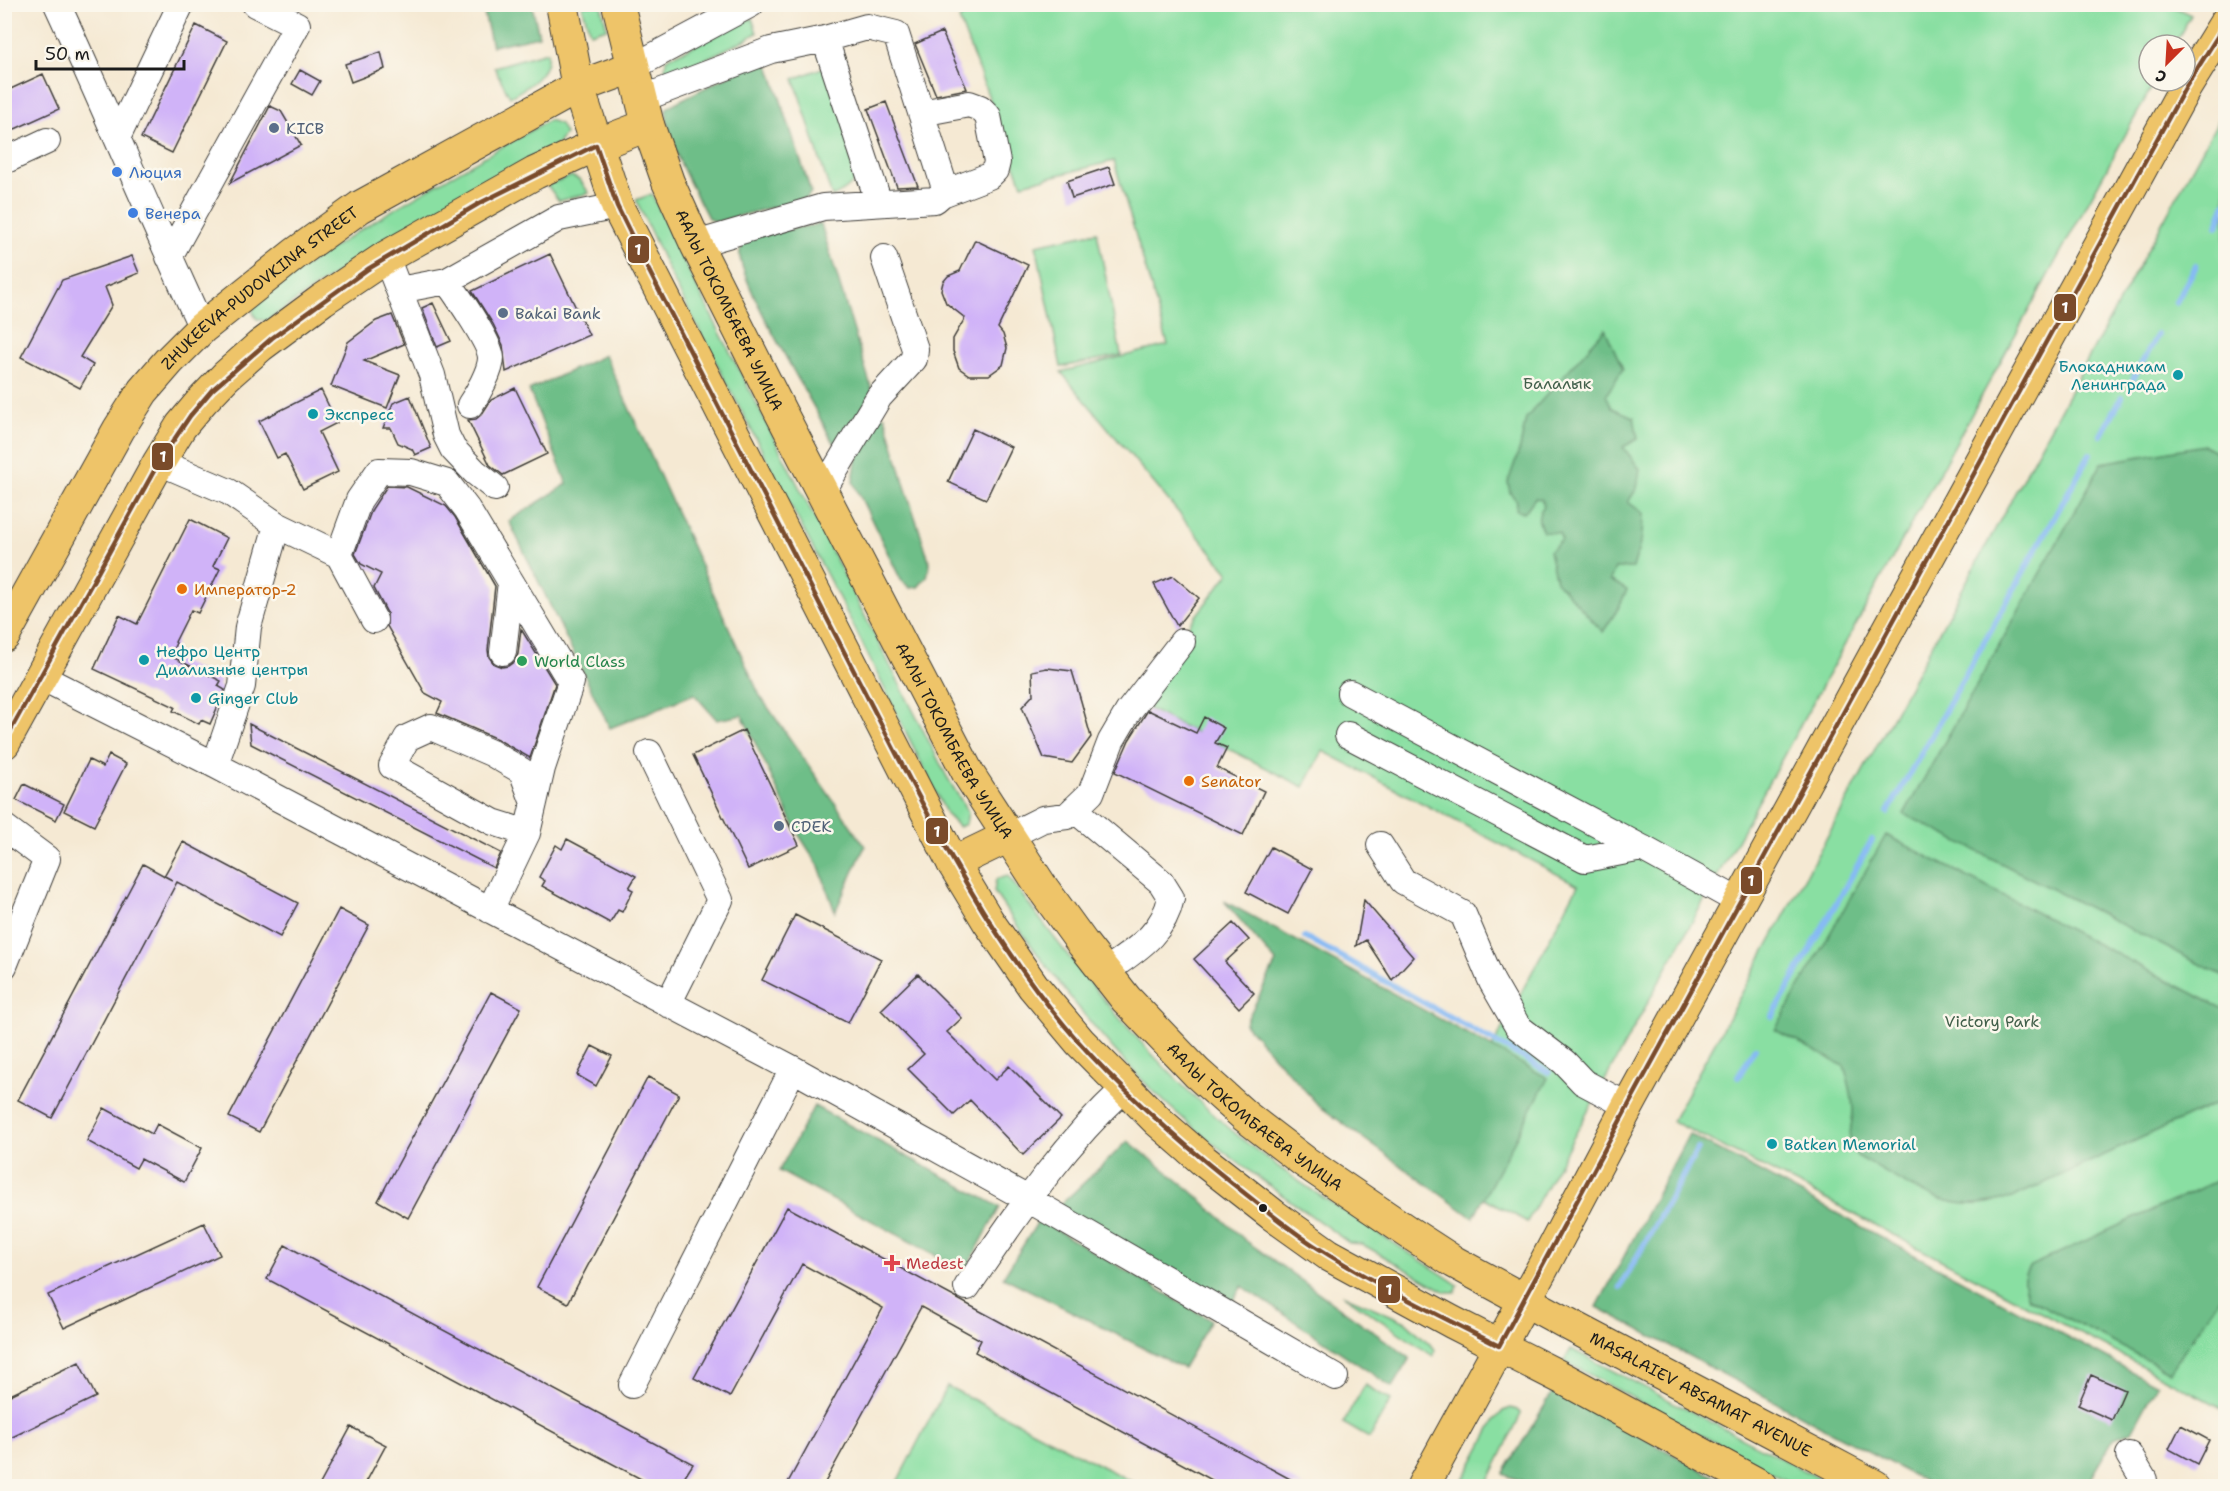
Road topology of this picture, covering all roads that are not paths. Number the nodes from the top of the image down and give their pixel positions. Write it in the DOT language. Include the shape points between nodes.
graph roads {
  1 [pos="57,4"];
  2 [pos="181,4"];
  3 [pos="255,4"];
  4 [pos="562,4"];
  5 [pos="618,4"];
  6 [pos="751,4"];
  7 [pos="2226,22"];
  8 [pos="825,39"];
  9 [pos="633,67"];
  10 [pos="578,87"];
  11 [pos="644,112"];
  12 [pos="921,113"];
  13 [pos="118,136"];
  14 [pos="47,141"];
  15 [pos="596,145"];
  16 [pos="4,160"];
  17 [pos="942,194"];
  18 [pos="879,203"];
  19 [pos="618,206"];
  20 [pos="696,244"];
  21 [pos="169,257"];
  22 [pos="386,257"];
  23 [pos="884,258"];
  24 [pos="447,280"];
  25 [pos="399,290"];
  26 [pos="227,309"];
  27 [pos="202,328"];
  28 [pos="260,346"];
  29 [pos="470,405"];
  30 [pos="159,462"];
  31 [pos="495,488"];
  32 [pos="822,492"];
  33 [pos="277,525"];
  34 [pos="339,555"];
  35 [pos="511,582"];
  36 [pos="375,620"];
  37 [pos="4,636"];
  38 [pos="1182,642"];
  39 [pos="503,652"];
  40 [pos="41,677"];
  41 [pos="1350,693"];
  42 [pos="1348,735"];
  43 [pos="4,743"];
  44 [pos="649,753"];
  45 [pos="215,765"];
  46 [pos="534,803"];
  47 [pos="1074,809"];
  48 [pos="4,827"];
  49 [pos="527,833"];
  50 [pos="1007,837"];
  51 [pos="1380,845"];
  52 [pos="1642,848"];
  53 [pos="953,863"];
  54 [pos="1740,902"];
  55 [pos="490,910"];
  56 [pos="4,966"];
  57 [pos="1105,972"];
  58 [pos="668,1004"];
  59 [pos="793,1069"];
  60 [pos="1124,1089"];
  61 [pos="1628,1106"];
  62 [pos="1028,1199"];
  63 [pos="967,1287"];
  64 [pos="1525,1301"];
  65 [pos="1499,1346"];
  66 [pos="1335,1377"];
  67 [pos="632,1385"];
  68 [pos="2129,1455"];
  69 [pos="1432,1484"];
  70 [pos="1761,1486"];
  71 [pos="1875,1486"];
  72 [pos="2144,1486"];
  1 -- 13 [label="street"];
  2 -- 13 [label="street"];
  3 -- 21 [label="street" via="297,25"];
  4 -- 10 [label="main road"];
  5 -- 9 [label="main road, ААЛЫ ТОКОМБАЕВА УЛИЦА"];
  6 -- 9 [label="street"];
  7 -- 54 [label="main road" via="2185,88"];
  8 -- 11 [label="street" via="771,50"];
  8 -- 12 [label="street" via="867,27 896,34"];
  8 -- 18 [label="street"];
  9 -- 10 [label="main road, ZHUKEEVA-PUDOVKINA STREET"];
  9 -- 11 [label="main road, ААЛЫ ТОКОМБАЕВА УЛИЦА"];
  10 -- 15 [label="main road"];
  10 -- 26 [label="main road, ZHUKEEVA-PUDOVKINA STREET" via="360,207"];
  11 -- 15 [label="main road"];
  11 -- 20 [label="main road, ААЛЫ ТОКОМБАЕВА УЛИЦА" via="668,182"];
  12 -- 17 [label="street" via="945,188"];
  12 -- 17 [label="street" via="969,104 988,116 998,162 995,170"];
  13 -- 21 [label="street"];
  14 -- 16 [label="street"];
  15 -- 19 [label="main road"];
  15 -- 22 [label="main road" via="535,173"];
  17 -- 18 [label="street" via="935,200"];
  18 -- 20 [label="street" via="823,207"];
  19 -- 24 [label="street" via="559,218"];
  19 -- 53 [label="main road"];
  20 -- 32 [label="main road, ААЛЫ ТОКОМБАЕВА УЛИЦА"];
  21 -- 27 [label="street"];
  22 -- 25 [label="street"];
  22 -- 28 [label="main road"];
  23 -- 32 [label="street" via="915,349 914,359 879,397"];
  24 -- 25 [label="street"];
  24 -- 29 [label="street" via="491,358 482,388"];
  25 -- 31 [label="street" via="432,375 446,435 453,449"];
  26 -- 27 [label="main road, ZHUKEEVA-PUDOVKINA STREET"];
  26 -- 28 [label="main road"];
  27 -- 37 [label="main road, ZHUKEEVA-PUDOVKINA STREET" via="143,392 119,429"];
  28 -- 30 [label="main road" via="202,401"];
  30 -- 33 [label="street" via="229,492"];
  30 -- 40 [label="main road"];
  32 -- 50 [label="main road, ААЛЫ ТОКОМБАЕВА УЛИЦА" via="969,775"];
  33 -- 34 [label="street"];
  33 -- 45 [label="street" via="248,627 242,686"];
  34 -- 35 [label="street" via="359,500 379,471 411,472 447,483"];
  34 -- 36 [label="street"];
  35 -- 39 [label="street"];
  35 -- 46 [label="street" via="571,682"];
  38 -- 47 [label="street" via="1128,712 1111,741 1091,793"];
  40 -- 43 [label="main road"];
  40 -- 45 [label="street"];
  41 -- 52 [label="street"];
  42 -- 52 [label="street" via="1585,859"];
  44 -- 58 [label="street" via="720,900"];
  45 -- 55 [label="street"];
  46 -- 49 [label="street"];
  46 -- 49 [label="street" via="522,771 431,727 407,738 392,766 493,822"];
  47 -- 50 [label="street" via="1067,816 1043,819"];
  47 -- 57 [label="street" via="1161,882 1172,898 1154,935"];
  48 -- 56 [label="street" via="47,859"];
  49 -- 55 [label="street"];
  50 -- 53 [label="main road"];
  50 -- 57 [label="main road, ААЛЫ ТОКОМБАЕВА УЛИЦА"];
  51 -- 61 [label="street" via="1403,881 1463,914 1492,982 1518,1027 1584,1082"];
  52 -- 54 [label="street"];
  53 -- 60 [label="main road" via="1033,986"];
  54 -- 61 [label="main road"];
  55 -- 58 [label="street"];
  57 -- 64 [label="main road, ААЛЫ ТОКОМБАЕВА УЛИЦА" via="1167,1044 1245,1116 1408,1232"];
  58 -- 59 [label="street"];
  59 -- 62 [label="street"];
  59 -- 67 [label="street"];
  60 -- 62 [label="street" via="1057,1160"];
  60 -- 65 [label="main road" via="1204,1161 1329,1255"];
  61 -- 64 [label="main road"];
  62 -- 63 [label="street"];
  62 -- 66 [label="street"];
  64 -- 65 [label="main road"];
  64 -- 71 [label="main road, MASALAIEV ABSAMAT AVENUE"];
  65 -- 69 [label="main road"];
  65 -- 70 [label="main road"];
  68 -- 72 [label="street"];
}
